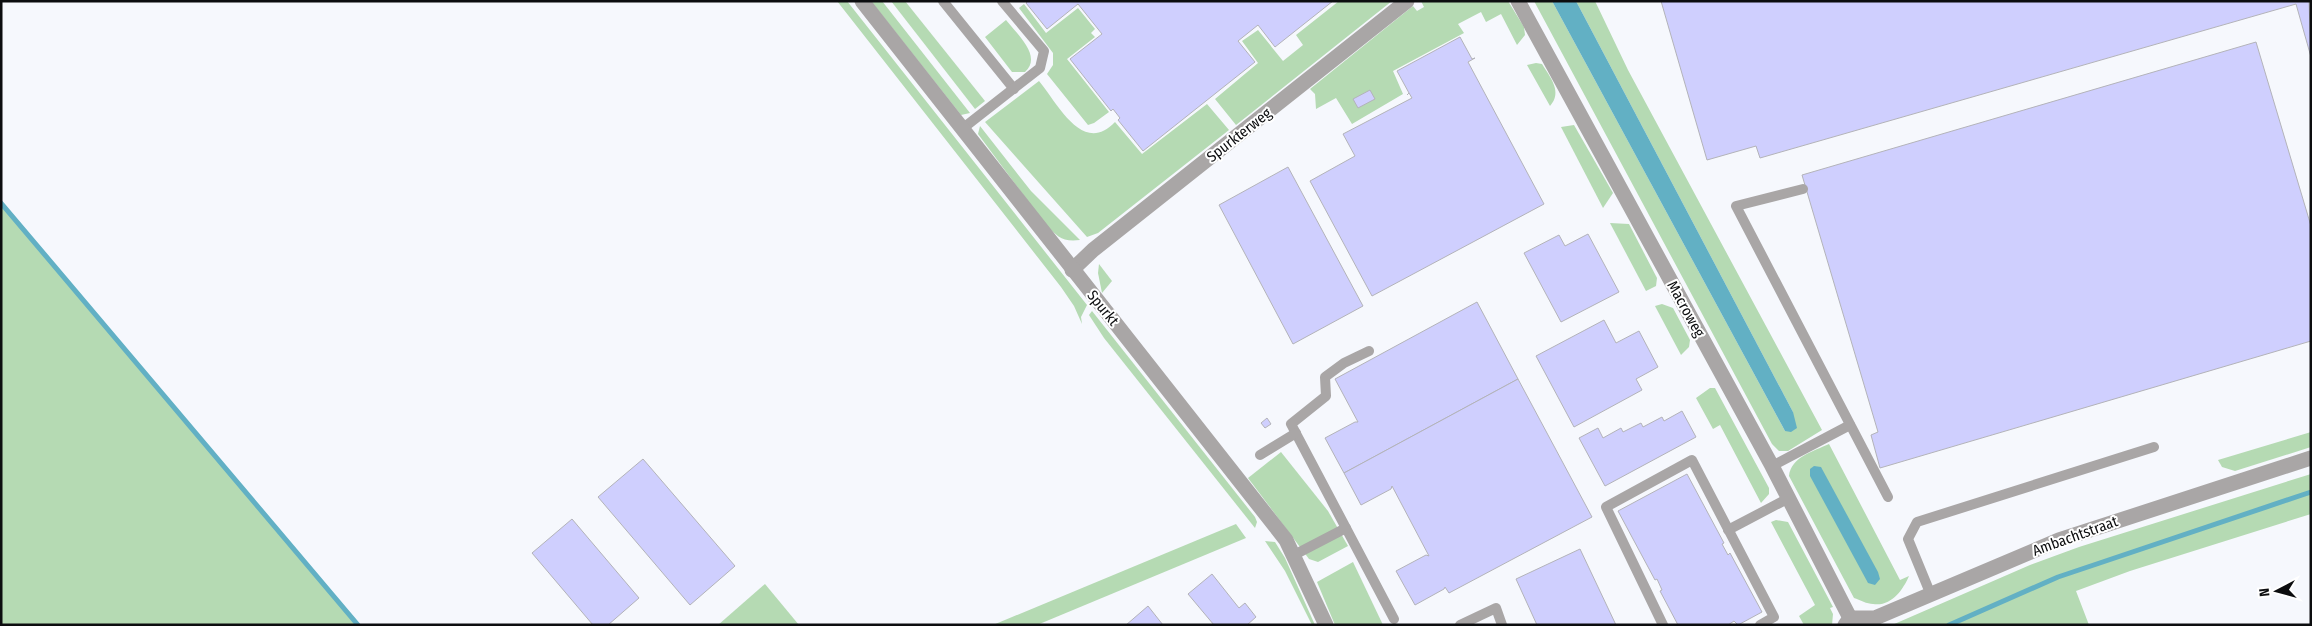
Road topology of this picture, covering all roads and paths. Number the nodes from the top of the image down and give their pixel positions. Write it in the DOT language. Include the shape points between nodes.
graph roads {
  1 [pos="862,1"];
  2 [pos="943,1"];
  3 [pos="1002,1"];
  4 [pos="1407,1"];
  5 [pos="1518,1"];
  6 [pos="1014,89"];
  7 [pos="962,129"];
  8 [pos="1803,189"];
  9 [pos="1072,270"];
  10 [pos="1369,351"];
  11 [pos="1850,425"];
  12 [pos="1296,433"];
  13 [pos="2154,446"];
  14 [pos="1260,455"];
  15 [pos="2311,458"];
  16 [pos="1772,466"];
  17 [pos="1888,497"];
  18 [pos="1789,498"];
  19 [pos="1346,528"];
  20 [pos="1728,530"];
  21 [pos="1294,555"];
  22 [pos="1931,595"];
  23 [pos="1394,619"];
  24 [pos="1848,621"];
  25 [pos="1326,625"];
  26 [pos="1460,625"];
  27 [pos="1502,625"];
  28 [pos="1663,625"];
  29 [pos="1760,625"];
  1 -- 7 [label="street, Spurkt"];
  2 -- 6 [label="lane"];
  3 -- 6 [label="lane" via="1044,51 1040,68"];
  4 -- 9 [label="street, Spurkterweg"];
  5 -- 16 [label="street, Macroweg"];
  6 -- 7 [label="lane"];
  7 -- 9 [label="street, Spurkt"];
  8 -- 11 [label="lane" via="1736,206"];
  9 -- 21 [label="street, Spurkt" via="1286,540"];
  10 -- 12 [label="lane" via="1325,376 1326,396 1291,424"];
  11 -- 16 [label="lane"];
  11 -- 17 [label="lane"];
  12 -- 14 [label="lane"];
  12 -- 19 [label="lane"];
  13 -- 22 [label="lane" via="1917,522 1908,539"];
  15 -- 22 [label="street, Ambachtstraat" via="2059,540"];
  16 -- 18 [label="street, Macroweg"];
  18 -- 20 [label="lane"];
  18 -- 24 [label="street, Macroweg"];
  19 -- 21 [label="lane"];
  19 -- 23 [label="lane"];
  20 -- 28 [label="lane" via="1692,460 1606,507"];
  20 -- 29 [label="lane" via="1774,617"];
  21 -- 25 [label="street, Spurkt"];
  22 -- 24 [label="street, Ambachtstraat" via="1875,618"];
  26 -- 27 [label="lane" via="1496,608"];
}
